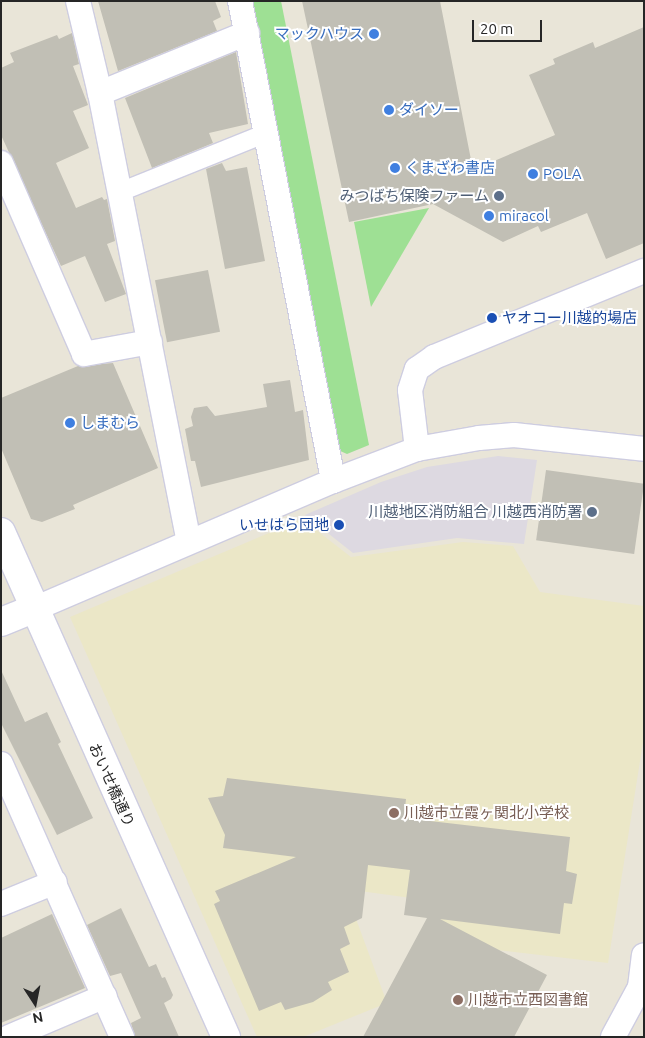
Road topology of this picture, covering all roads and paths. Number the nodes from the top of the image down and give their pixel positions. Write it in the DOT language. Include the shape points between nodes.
graph roads {
  1 [pos="78,1"];
  2 [pos="240,1"];
  3 [pos="247,33"];
  4 [pos="100,93"];
  5 [pos="267,132"];
  6 [pos="1,163"];
  7 [pos="120,192"];
  8 [pos="644,271"];
  9 [pos="150,342"];
  10 [pos="644,448"];
  11 [pos="417,449"];
  12 [pos="333,481"];
  13 [pos="1,532"];
  14 [pos="189,541"];
  15 [pos="34,609"];
  16 [pos="1,622"];
  17 [pos="1,764"];
  18 [pos="55,882"];
  19 [pos="1,904"];
  20 [pos="644,955"];
  21 [pos="105,996"];
  22 [pos="10,1037"];
  23 [pos="122,1037"];
  24 [pos="226,1037"];
  25 [pos="613,1037"];
  1 -- 4 [label="street"];
  2 -- 3 [label="street"];
  3 -- 4 [label="street"];
  3 -- 5 [label="street"];
  4 -- 7 [label="street"];
  5 -- 7 [label="street"];
  5 -- 12 [label="street"];
  6 -- 9 [label="street" via="84,354"];
  7 -- 9 [label="street"];
  8 -- 11 [label="street" via="434,357 417,369 410,390"];
  9 -- 14 [label="street"];
  10 -- 11 [label="street" via="514,435"];
  11 -- 12 [label="street"];
  12 -- 14 [label="street"];
  13 -- 15 [label="street, おいせ橋通り"];
  14 -- 15 [label="street"];
  15 -- 16 [label="street"];
  15 -- 24 [label="street, おいせ橋通り"];
  17 -- 18 [label="street"];
  18 -- 19 [label="street"];
  18 -- 21 [label="street"];
  20 -- 25 [label="street" via="640,987"];
  21 -- 22 [label="street"];
  21 -- 23 [label="street"];
}
